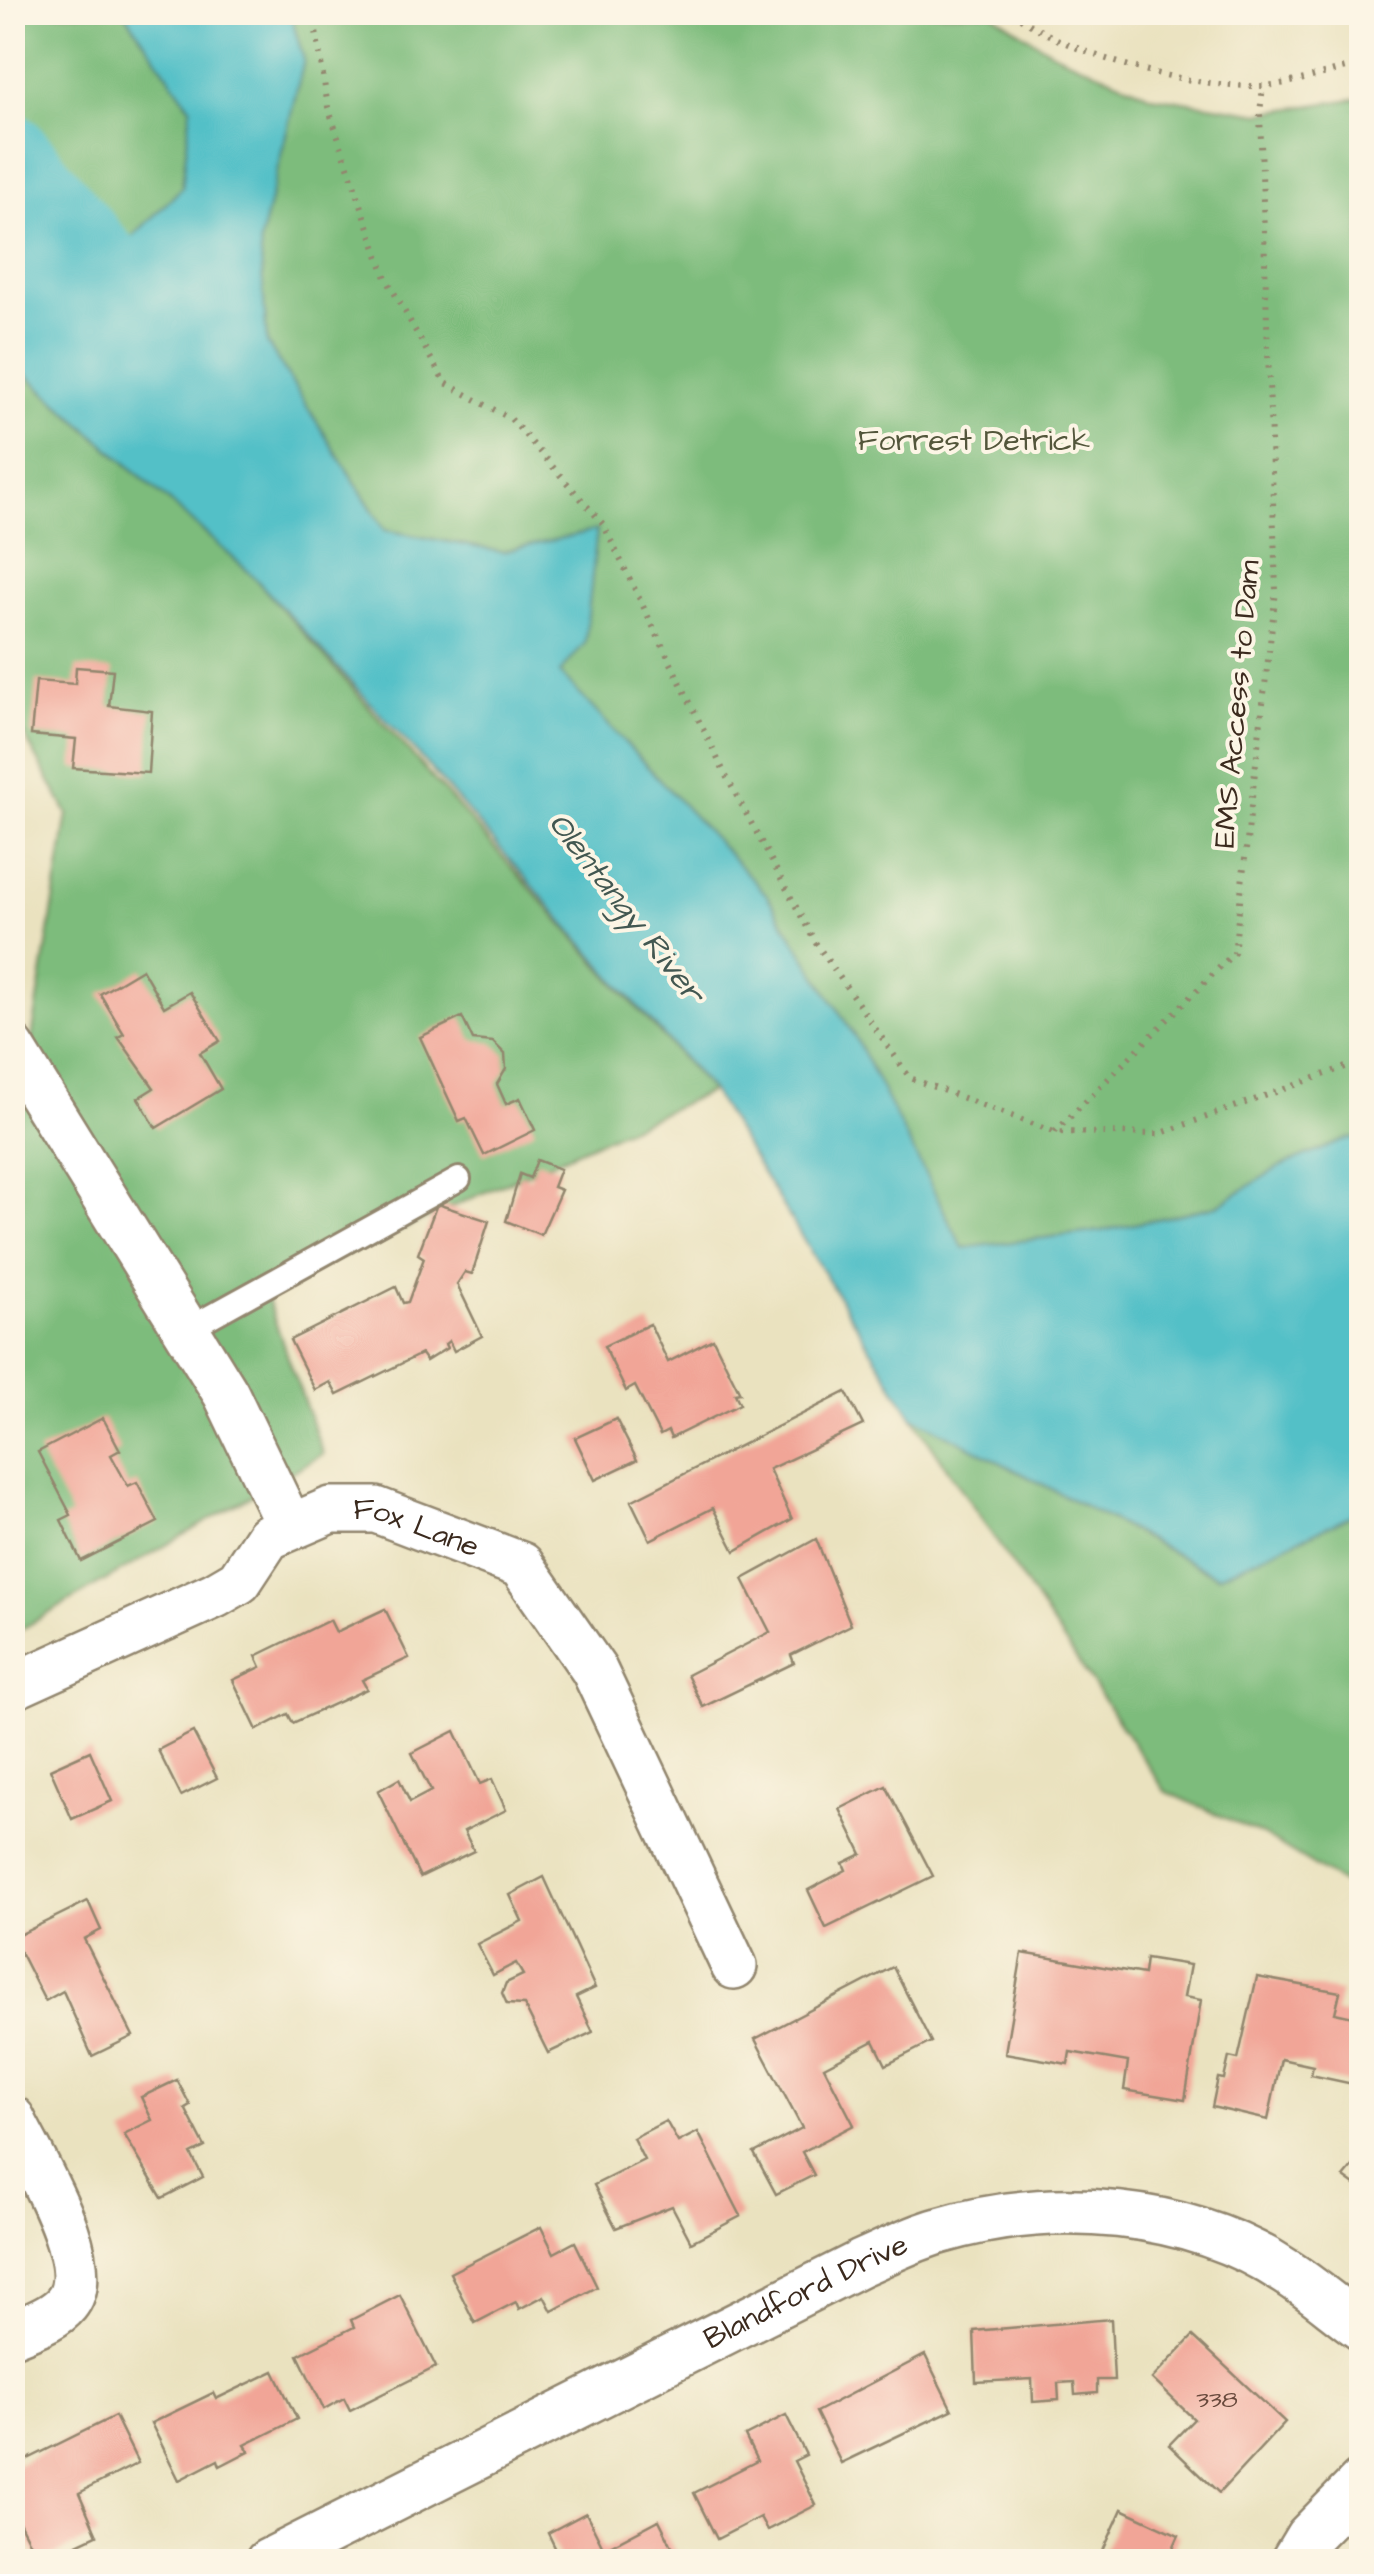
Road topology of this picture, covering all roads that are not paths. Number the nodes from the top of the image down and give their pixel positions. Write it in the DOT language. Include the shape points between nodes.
graph roads {
  1 [pos="12,1048"];
  2 [pos="459,1179"];
  3 [pos="186,1330"];
  4 [pos="288,1525"];
  5 [pos="12,1687"];
  6 [pos="734,1966"];
  7 [pos="12,2119"];
  8 [pos="1362,2328"];
  9 [pos="12,2334"];
  10 [pos="1362,2482"];
  11 [pos="268,2562"];
  12 [pos="1294,2562"];
  1 -- 3 [label="street"];
  2 -- 3 [label="lane"];
  3 -- 4 [label="street" via="226,1394"];
  4 -- 5 [label="street" via="268,1537 240,1581"];
  4 -- 6 [label="street, Fox Lane" via="331,1510 376,1510 521,1565 594,1670"];
  7 -- 9 [label="street" via="68,2235 77,2269 66,2306"];
  8 -- 11 [label="street, Blandford Drive" via="1288,2272 1215,2238 1126,2216 1008,2216 938,2231 861,2263"];
  10 -- 12 [label="street" via="1308,2537"];
}
